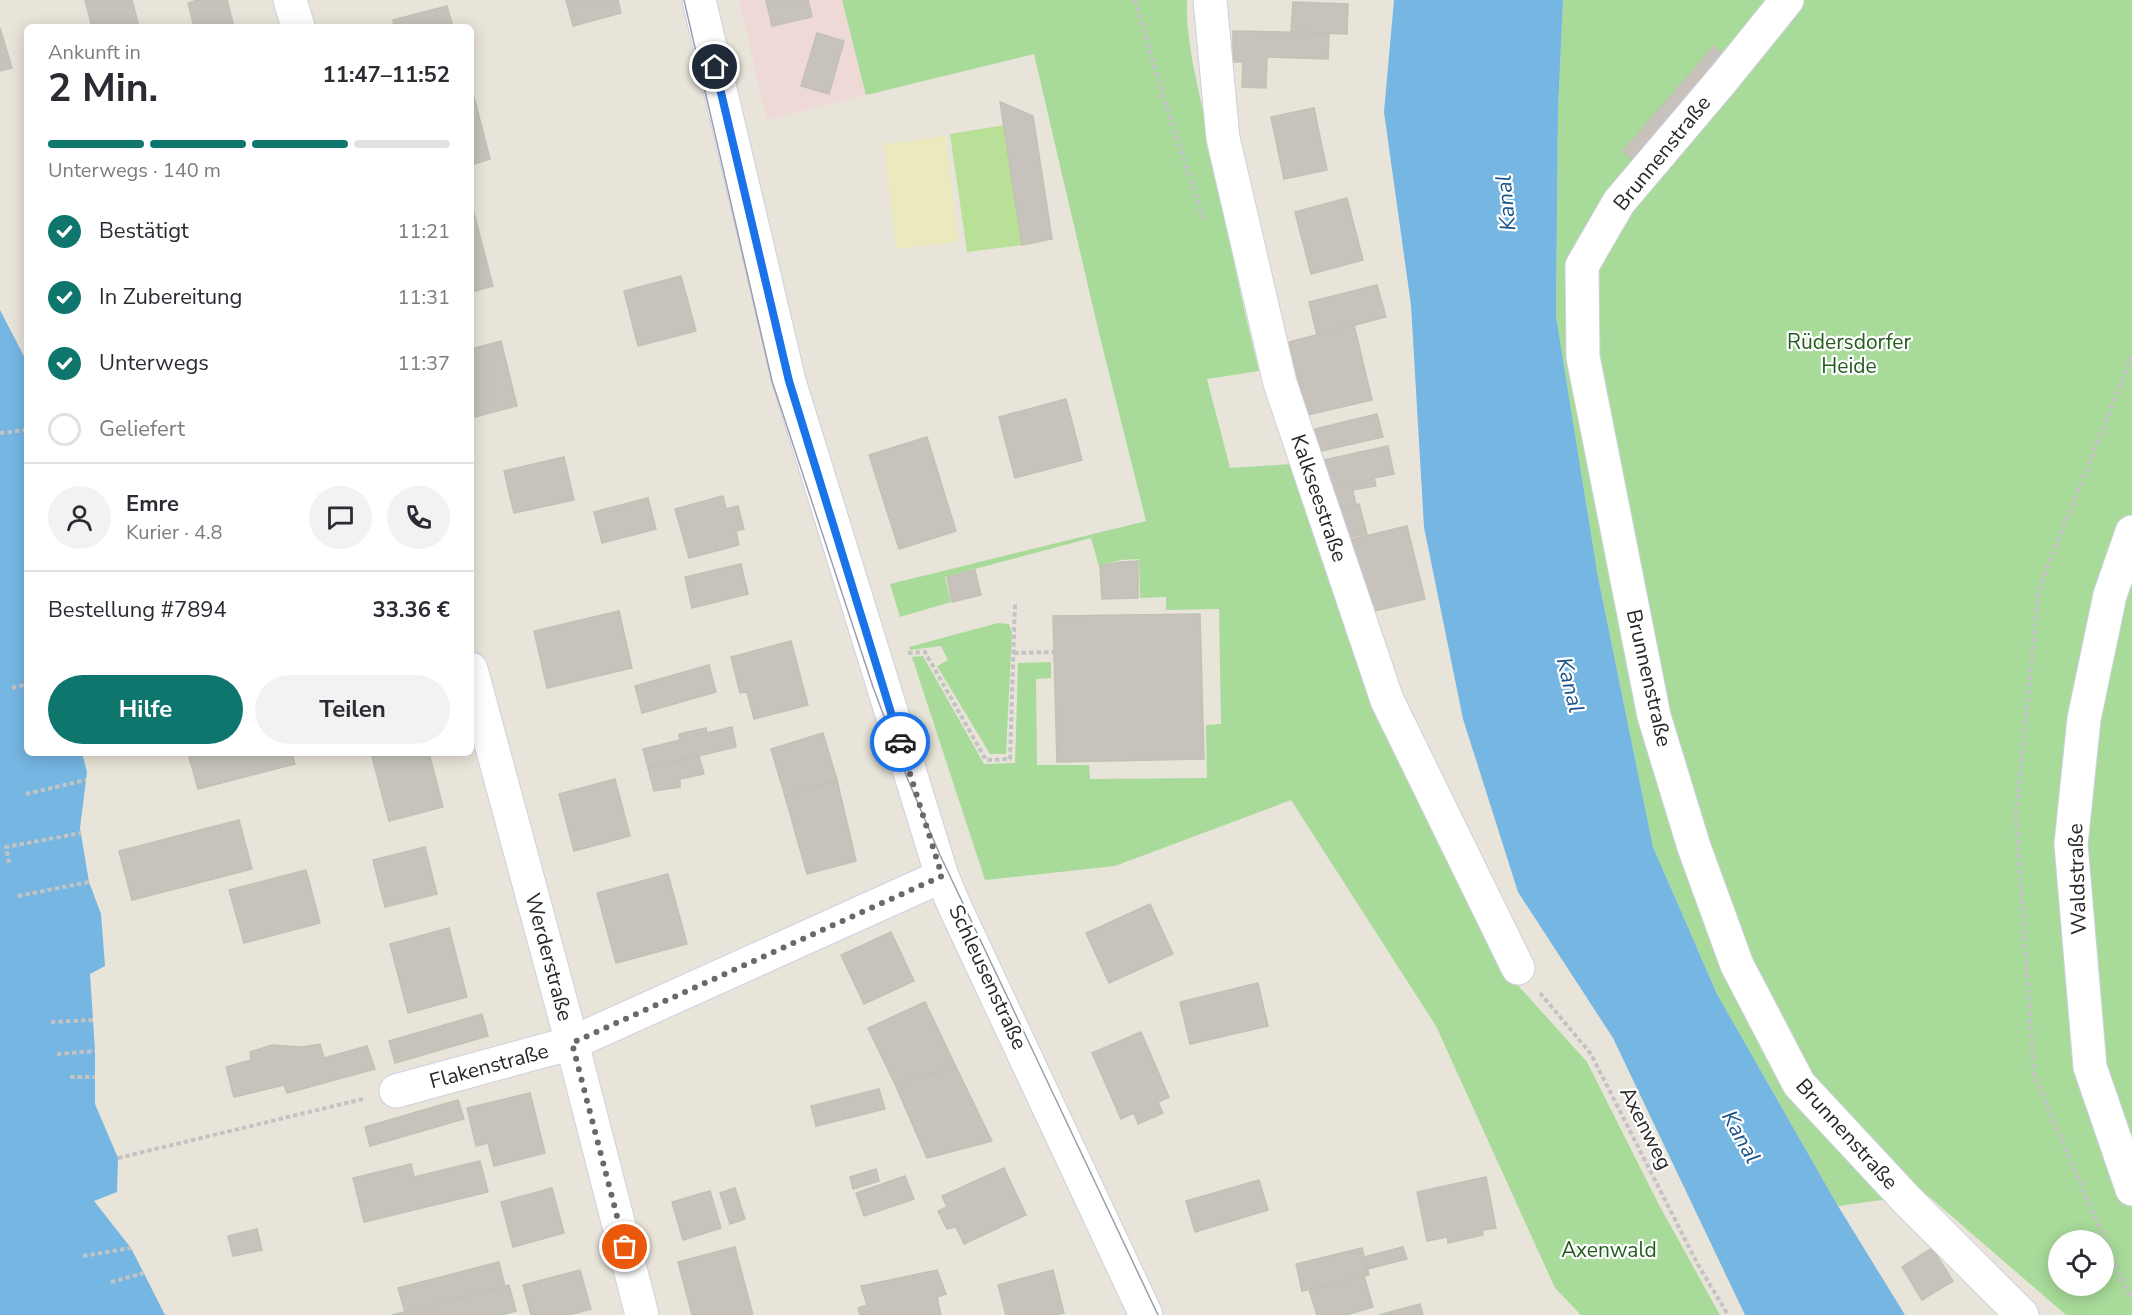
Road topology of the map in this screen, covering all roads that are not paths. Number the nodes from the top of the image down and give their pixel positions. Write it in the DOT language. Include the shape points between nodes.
graph roads {
  1 [pos="290,0"];
  2 [pos="699,0"];
  3 [pos="1210,0"];
  4 [pos="1787,0"];
  5 [pos="297,24"];
  6 [pos="2132,531"];
  7 [pos="474,680"];
  8 [pos="942,876"];
  9 [pos="1518,968"];
  10 [pos="572,1043"];
  11 [pos="396,1091"];
  12 [pos="2132,1189"];
  13 [pos="642,1315"];
  14 [pos="1146,1315"];
  15 [pos="2022,1315"];
  1 -- 5 [label="street"];
  2 -- 8 [label="street, Schleusenstraße" via="789,381"];
  3 -- 9 [label="street, Kalkseestraße" via="1223,138 1280,382 1387,700"];
  4 -- 15 [label="street, Brunnenstraße" via="1619,201 1582,266 1583,357 1654,716 1694,847 1737,965 1799,1084"];
  6 -- 12 [label="street, Waldstraße" via="2110,595 2084,719 2071,844 2090,1067"];
  7 -- 10 [label="street, Werderstraße"];
  8 -- 10 [label="street, Flakenstraße"];
  8 -- 14 [label="street, Schleusenstraße"];
  10 -- 11 [label="street, Flakenstraße"];
  10 -- 13 [label="street, Werderstraße"];
}
